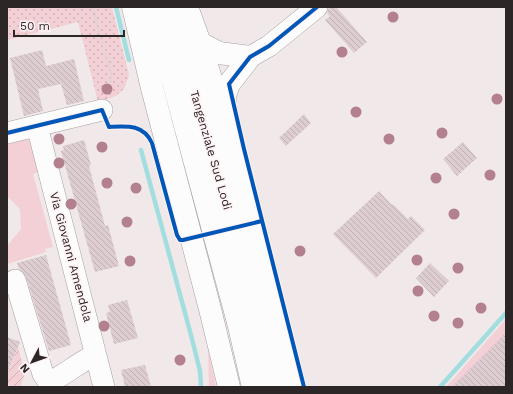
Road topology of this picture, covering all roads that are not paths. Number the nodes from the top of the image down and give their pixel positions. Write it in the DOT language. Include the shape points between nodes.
graph roads {
  1 [pos="133,7"];
  2 [pos="152,7"];
  3 [pos="171,7"];
  4 [pos="187,7"];
  5 [pos="317,7"];
  6 [pos="200,43"];
  7 [pos="250,57"];
  8 [pos="102,110"];
  9 [pos="224,121"];
  10 [pos="37,126"];
  11 [pos="7,133"];
  12 [pos="16,280"];
  13 [pos="16,312"];
  14 [pos="96,356"];
  15 [pos="45,383"];
  16 [pos="104,387"];
  17 [pos="228,387"];
  18 [pos="253,387"];
  19 [pos="274,387"];
  20 [pos="292,387"];
  1 -- 17 [label="highway"];
  2 -- 18 [label="highway, Tangenziale Sud Lodi" via="235,310"];
  3 -- 19 [label="highway, Tangenziale Sud Lodi" via="255,308"];
  4 -- 6 [label="highway"];
  5 -- 7 [label="street" via="269,46"];
  6 -- 7 [label="highway" via="219,54"];
  6 -- 9 [label="highway"];
  7 -- 9 [label="highway" via="229,84 225,96"];
  8 -- 10 [label="street"];
  9 -- 20 [label="highway"];
  10 -- 11 [label="street"];
  10 -- 14 [label="street, Via Giovanni Amendola"];
  12 -- 13 [label="street"];
  13 -- 15 [label="street"];
  14 -- 15 [label="street" via="87,358 54,380"];
  14 -- 16 [label="street, Via Giovanni Amendola"];
}
